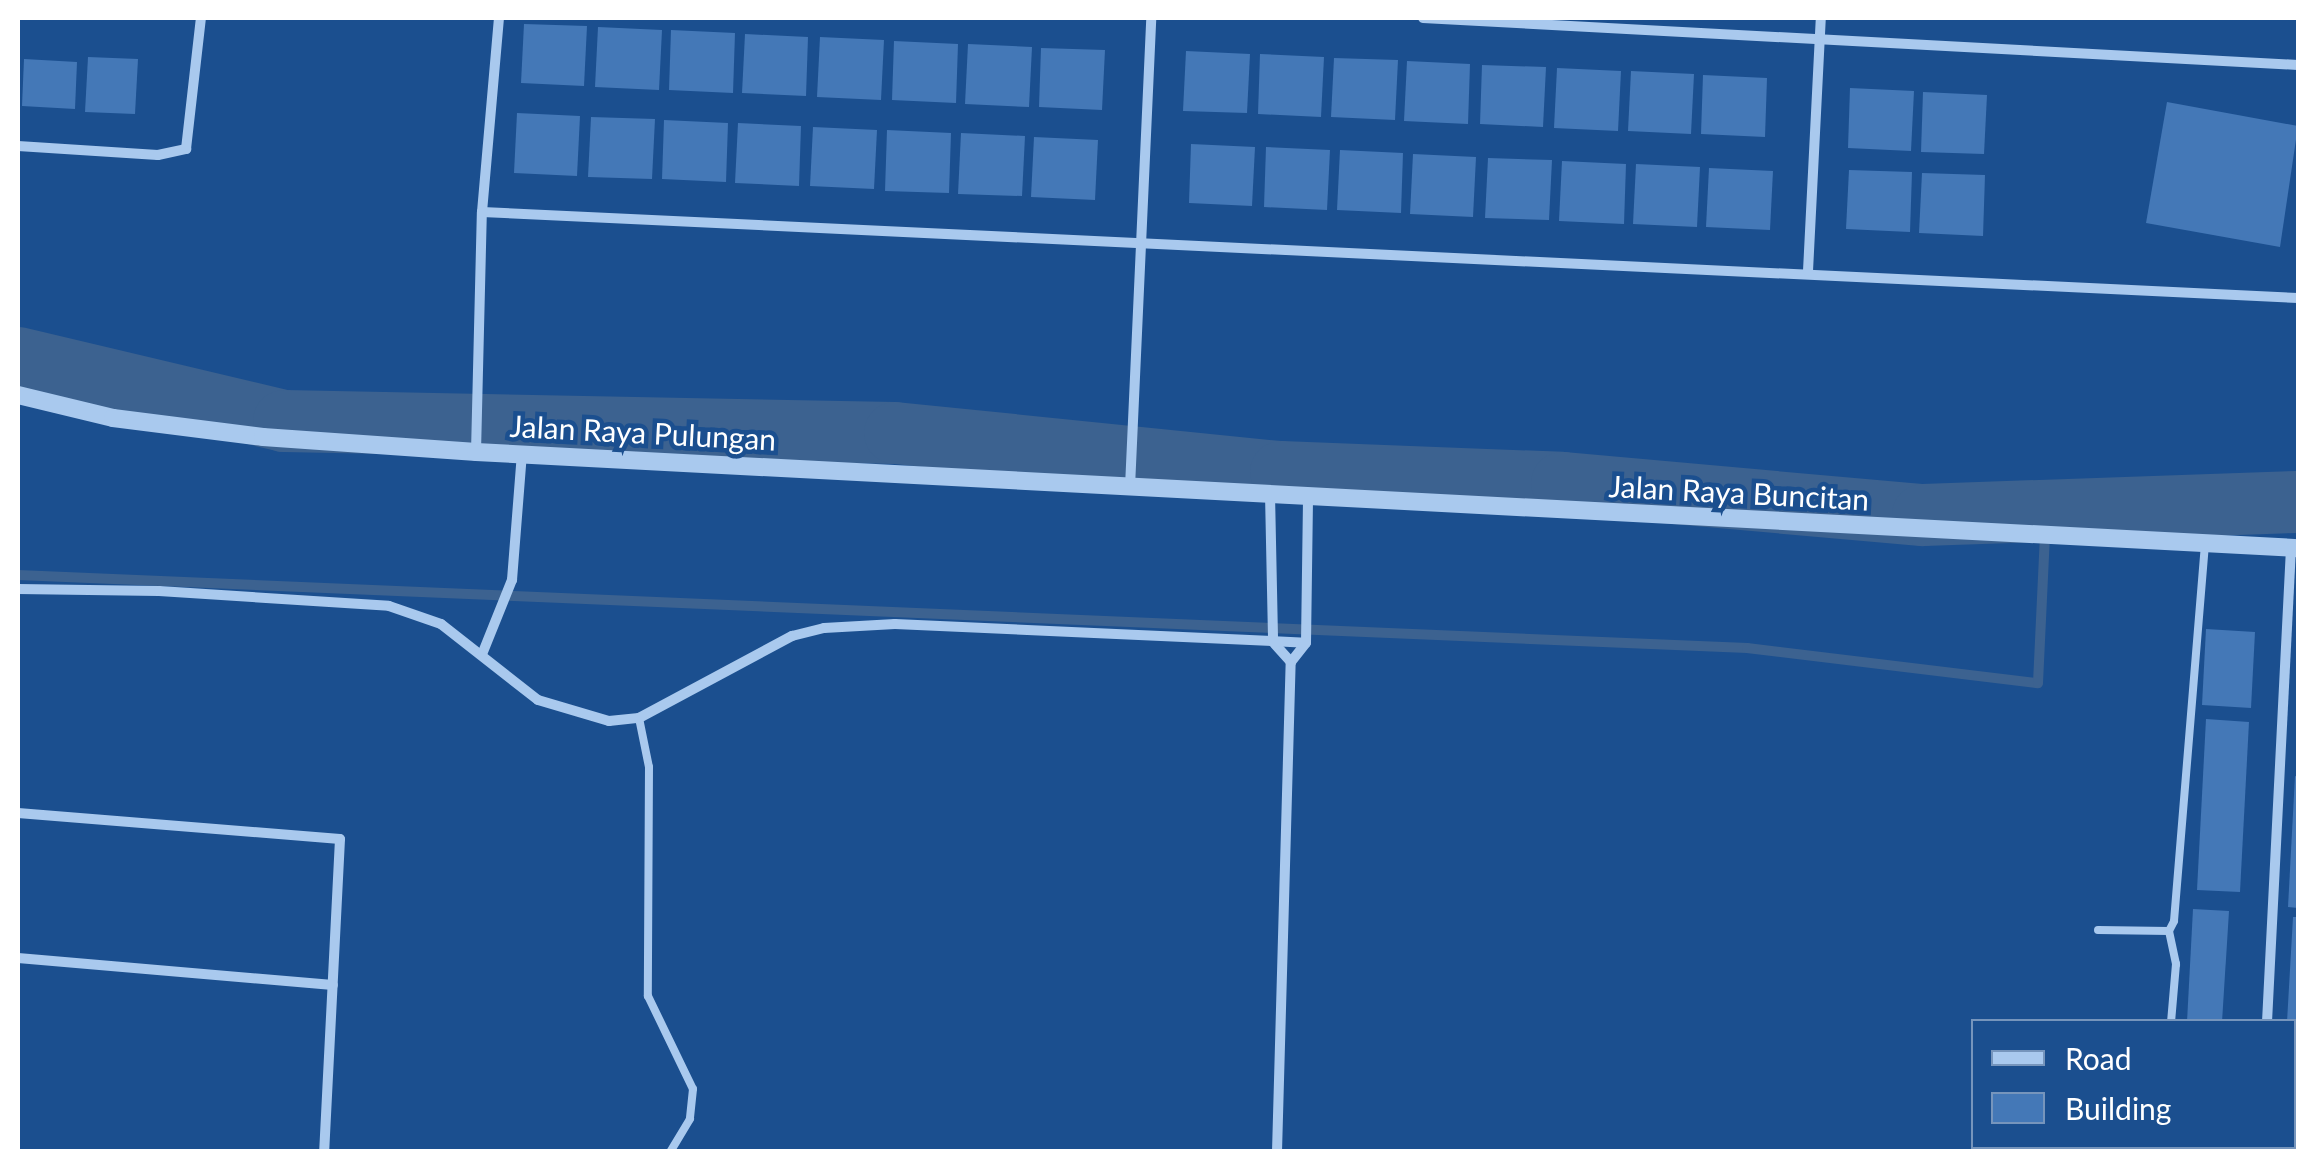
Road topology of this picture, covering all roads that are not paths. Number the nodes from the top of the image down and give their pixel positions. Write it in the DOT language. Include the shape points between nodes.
graph roads {
  1 [pos="201,18"];
  2 [pos="499,18"];
  3 [pos="1151,18"];
  4 [pos="1423,18"];
  5 [pos="1821,18"];
  6 [pos="1820,38"];
  7 [pos="2298,64"];
  8 [pos="18,146"];
  9 [pos="482,212"];
  10 [pos="1141,248"];
  11 [pos="1808,271"];
  12 [pos="2298,298"];
  13 [pos="18,395"];
  14 [pos="476,443"];
  15 [pos="522,454"];
  16 [pos="1130,487"];
  17 [pos="1270,494"];
  18 [pos="1308,496"];
  19 [pos="2205,542"];
  20 [pos="2293,554"];
  21 [pos="18,589"];
  22 [pos="1306,637"];
  23 [pos="1273,642"];
  24 [pos="483,652"];
  25 [pos="1291,662"];
  26 [pos="639,718"];
  27 [pos="18,814"];
  28 [pos="2098,930"];
  29 [pos="2169,931"];
  30 [pos="18,958"];
  31 [pos="333,985"];
  32 [pos="2171,1019"];
  33 [pos="2268,1019"];
  34 [pos="324,1152"];
  35 [pos="670,1152"];
  36 [pos="1277,1152"];
  1 -- 8 [label="street" via="186,149 158,156"];
  2 -- 9 [label="street"];
  3 -- 10 [label="street"];
  4 -- 6 [label="street"];
  5 -- 6 [label="street"];
  6 -- 7 [label="street"];
  6 -- 11 [label="street"];
  9 -- 10 [label="street"];
  9 -- 14 [label="street"];
  10 -- 11 [label="street"];
  10 -- 16 [label="street"];
  11 -- 12 [label="street"];
  13 -- 14 [label="street, Jalan Raya Pulungan" via="113,418 245,434"];
  14 -- 15 [label="street, Jalan Raya Pulungan"];
  15 -- 16 [label="street, Jalan Raya Pulungan"];
  15 -- 24 [label="street" via="512,580"];
  16 -- 17 [label="street, Jalan Raya Pulungan"];
  17 -- 18 [label="street, Jalan Raya Buncitan"];
  17 -- 23 [label="street"];
  18 -- 19 [label="street, Jalan Raya Buncitan"];
  18 -- 22 [label="street"];
  19 -- 20 [label="street, Jalan Raya Buncitan"];
  19 -- 29 [label="lane"];
  20 -- 33 [label="street"];
  21 -- 24 [label="street" via="159,590 389,606 440,624"];
  22 -- 23 [label="street"];
  22 -- 25 [label="street"];
  23 -- 25 [label="street"];
  23 -- 26 [label="street" via="895,624 824,628 792,636"];
  24 -- 26 [label="street" via="538,700 609,721"];
  25 -- 36 [label="street"];
  26 -- 35 [label="lane" via="649,767 648,996 693,1090 690,1119"];
  27 -- 31 [label="street" via="340,839"];
  28 -- 29 [label="lane"];
  29 -- 32 [label="lane" via="2176,964"];
  30 -- 31 [label="street"];
  31 -- 34 [label="street"];
}
